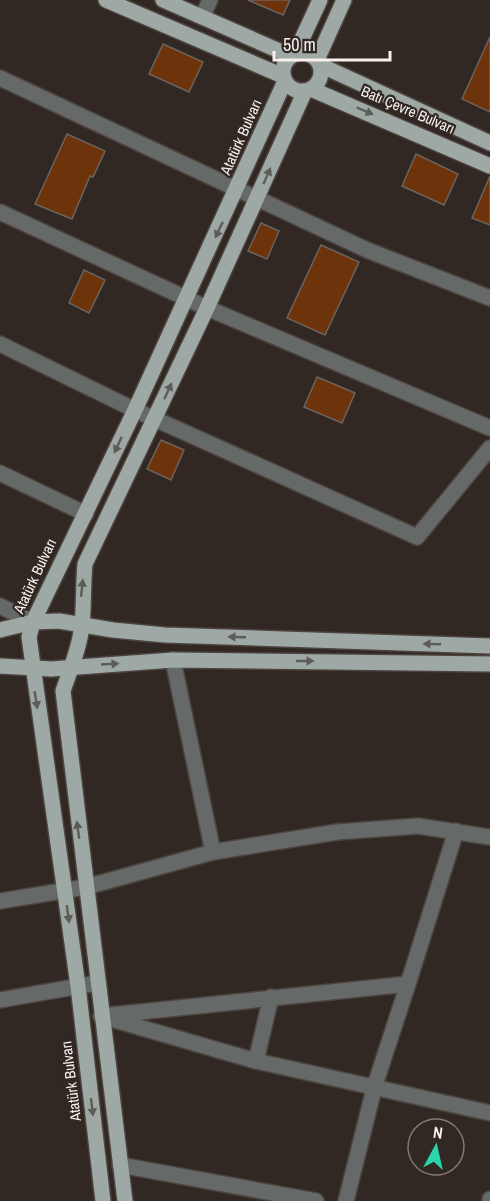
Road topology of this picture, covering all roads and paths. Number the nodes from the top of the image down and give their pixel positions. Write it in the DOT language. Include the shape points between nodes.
graph roads {
  1 [pos="106,0"];
  2 [pos="163,0"];
  3 [pos="210,0"];
  4 [pos="321,0"];
  5 [pos="345,0"];
  6 [pos="202,17"];
  7 [pos="293,55"];
  8 [pos="319,63"];
  9 [pos="0,78"];
  10 [pos="284,78"];
  11 [pos="308,90"];
  12 [pos="490,143"];
  13 [pos="490,166"];
  14 [pos="239,188"];
  15 [pos="258,197"];
  16 [pos="0,212"];
  17 [pos="490,297"];
  18 [pos="187,298"];
  19 [pos="207,308"];
  20 [pos="0,344"];
  21 [pos="135,410"];
  22 [pos="155,418"];
  23 [pos="490,428"];
  24 [pos="490,448"];
  25 [pos="0,473"];
  26 [pos="86,514"];
  27 [pos="0,606"];
  28 [pos="33,622"];
  29 [pos="82,624"];
  30 [pos="0,630"];
  31 [pos="490,646"];
  32 [pos="173,660"];
  33 [pos="490,664"];
  34 [pos="0,666"];
  35 [pos="71,666"];
  36 [pos="31,667"];
  37 [pos="456,831"];
  38 [pos="490,837"];
  39 [pos="213,852"];
  40 [pos="86,886"];
  41 [pos="65,890"];
  42 [pos="0,901"];
  43 [pos="97,983"];
  44 [pos="408,984"];
  45 [pos="78,986"];
  46 [pos="271,997"];
  47 [pos="0,1000"];
  48 [pos="101,1016"];
  49 [pos="255,1061"];
  50 [pos="375,1085"];
  51 [pos="490,1113"];
  52 [pos="120,1165"];
  53 [pos="103,1201"];
  54 [pos="125,1201"];
  55 [pos="316,1201"];
  56 [pos="346,1201"];
  1 -- 10 [label="main road"];
  2 -- 6 [label="main road"];
  3 -- 6 [label="street"];
  4 -- 7 [label="main road"];
  5 -- 8 [label="main road"];
  6 -- 7 [label="main road"];
  7 -- 8 [label="main road" via="308,53"];
  7 -- 10 [label="main road" via="284,65"];
  8 -- 11 [label="main road" via="321,76"];
  8 -- 12 [label="main road, Batı Çevre Bulvarı"];
  9 -- 14 [label="street"];
  10 -- 11 [label="main road" via="294,89"];
  10 -- 14 [label="main road, Atatürk Bulvarı"];
  11 -- 13 [label="main road, Batı Çevre Bulvarı, one-way"];
  15 -- 11 [label="main road, one-way"];
  14 -- 15 [label="street"];
  14 -- 18 [label="main road, Atatürk Bulvarı, one-way"];
  15 -- 17 [label="street" via="367,249"];
  15 -- 19 [label="main road"];
  16 -- 18 [label="street"];
  18 -- 19 [label="street"];
  18 -- 21 [label="main road, Atatürk Bulvarı"];
  22 -- 19 [label="main road, one-way"];
  19 -- 23 [label="street"];
  20 -- 21 [label="street"];
  21 -- 22 [label="street"];
  21 -- 26 [label="main road, Atatürk Bulvarı, one-way"];
  22 -- 24 [label="street" via="417,537"];
  29 -- 22 [label="main road, one-way" via="85,564"];
  25 -- 26 [label="street"];
  26 -- 28 [label="main road, Atatürk Bulvarı"];
  27 -- 28 [label="street"];
  28 -- 29 [label="main road"];
  28 -- 30 [label="main road"];
  28 -- 36 [label="main road, Atatürk Bulvarı" via="29,637"];
  31 -- 29 [label="main road, one-way" via="165,634"];
  29 -- 35 [label="main road"];
  32 -- 33 [label="main road, one-way"];
  35 -- 32 [label="main road, one-way"];
  32 -- 39 [label="street"];
  34 -- 36 [label="main road"];
  35 -- 36 [label="main road"];
  40 -- 35 [label="main road, one-way" via="63,692"];
  36 -- 41 [label="main road, Atatürk Bulvarı, one-way"];
  37 -- 38 [label="street"];
  37 -- 39 [label="street" via="418,826 349,831"];
  37 -- 44 [label="street"];
  39 -- 40 [label="street"];
  40 -- 41 [label="street"];
  40 -- 43 [label="main road"];
  41 -- 42 [label="street"];
  41 -- 45 [label="main road, Atatürk Bulvarı, one-way"];
  43 -- 45 [label="street"];
  43 -- 48 [label="main road"];
  44 -- 46 [label="street"];
  44 -- 50 [label="street"];
  45 -- 47 [label="street"];
  45 -- 53 [label="main road, Atatürk Bulvarı, one-way"];
  46 -- 48 [label="street"];
  46 -- 49 [label="street"];
  48 -- 49 [label="street"];
  48 -- 52 [label="main road"];
  49 -- 50 [label="street"];
  50 -- 51 [label="street"];
  50 -- 56 [label="street"];
  52 -- 54 [label="main road"];
  52 -- 55 [label="street"];
}
